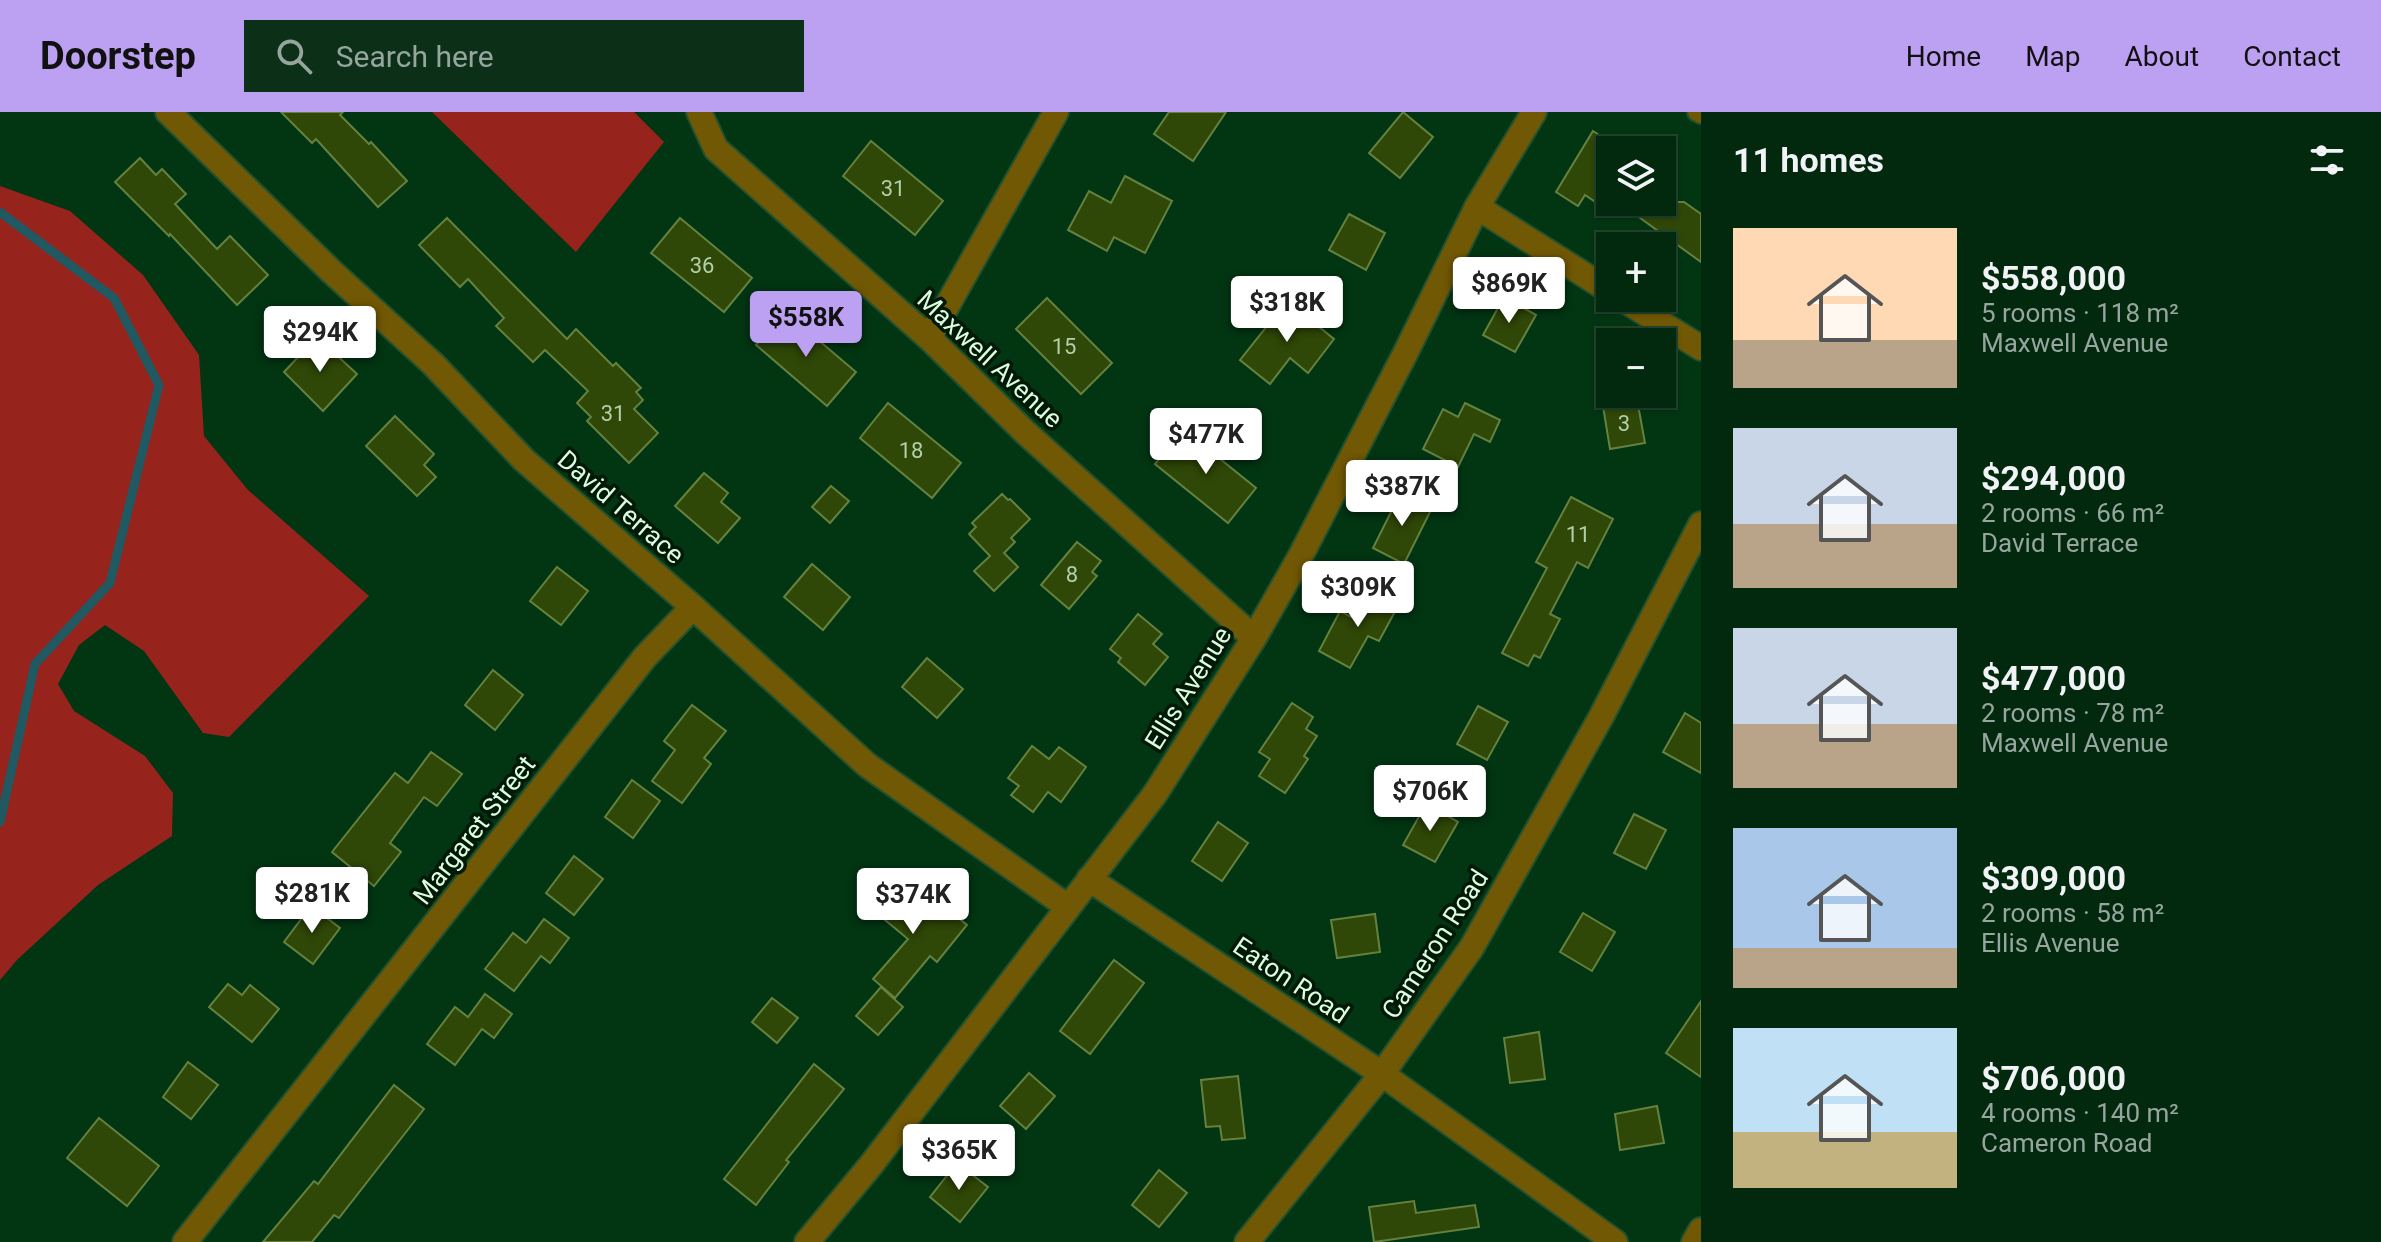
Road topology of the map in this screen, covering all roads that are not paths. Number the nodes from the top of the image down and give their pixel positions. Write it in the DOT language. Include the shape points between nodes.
graph roads {
  1 [pos="168,112"];
  2 [pos="699,112"];
  3 [pos="1056,112"];
  4 [pos="1534,112"];
  5 [pos="1477,207"];
  6 [pos="1596,282"];
  7 [pos="1643,312"];
  8 [pos="929,338"];
  9 [pos="1701,348"];
  10 [pos="1701,524"];
  11 [pos="693,607"];
  12 [pos="1254,638"];
  13 [pos="1089,879"];
  14 [pos="1068,907"];
  15 [pos="1382,1074"];
  16 [pos="1701,1230"];
  17 [pos="185,1242"];
  18 [pos="807,1242"];
  19 [pos="1247,1242"];
  20 [pos="1615,1242"];
  21 [pos="1694,1242"];
  1 -- 11 [label="street, David Terrace" via="433,364 524,460"];
  2 -- 8 [label="street, Maxwell Avenue" via="716,149"];
  3 -- 8 [label="street"];
  4 -- 5 [label="street, Ellis Avenue"];
  5 -- 6 [label="street"];
  5 -- 12 [label="street, Ellis Avenue"];
  7 -- 9 [label="street"];
  8 -- 12 [label="street, Maxwell Avenue" via="1026,433"];
  10 -- 15 [label="street, Cameron Road" via="1472,947"];
  11 -- 14 [label="street, David Terrace" via="867,765"];
  11 -- 17 [label="street, Margaret Street" via="645,657"];
  12 -- 13 [label="street, Ellis Avenue" via="1155,794"];
  13 -- 14 [label="street, Ellis Avenue"];
  13 -- 15 [label="street, Eaton Road"];
  14 -- 18 [label="street, Ellis Avenue"];
  15 -- 19 [label="street, Cameron Road"];
  15 -- 20 [label="street, Eaton Road"];
  16 -- 21 [label="street"];
}
